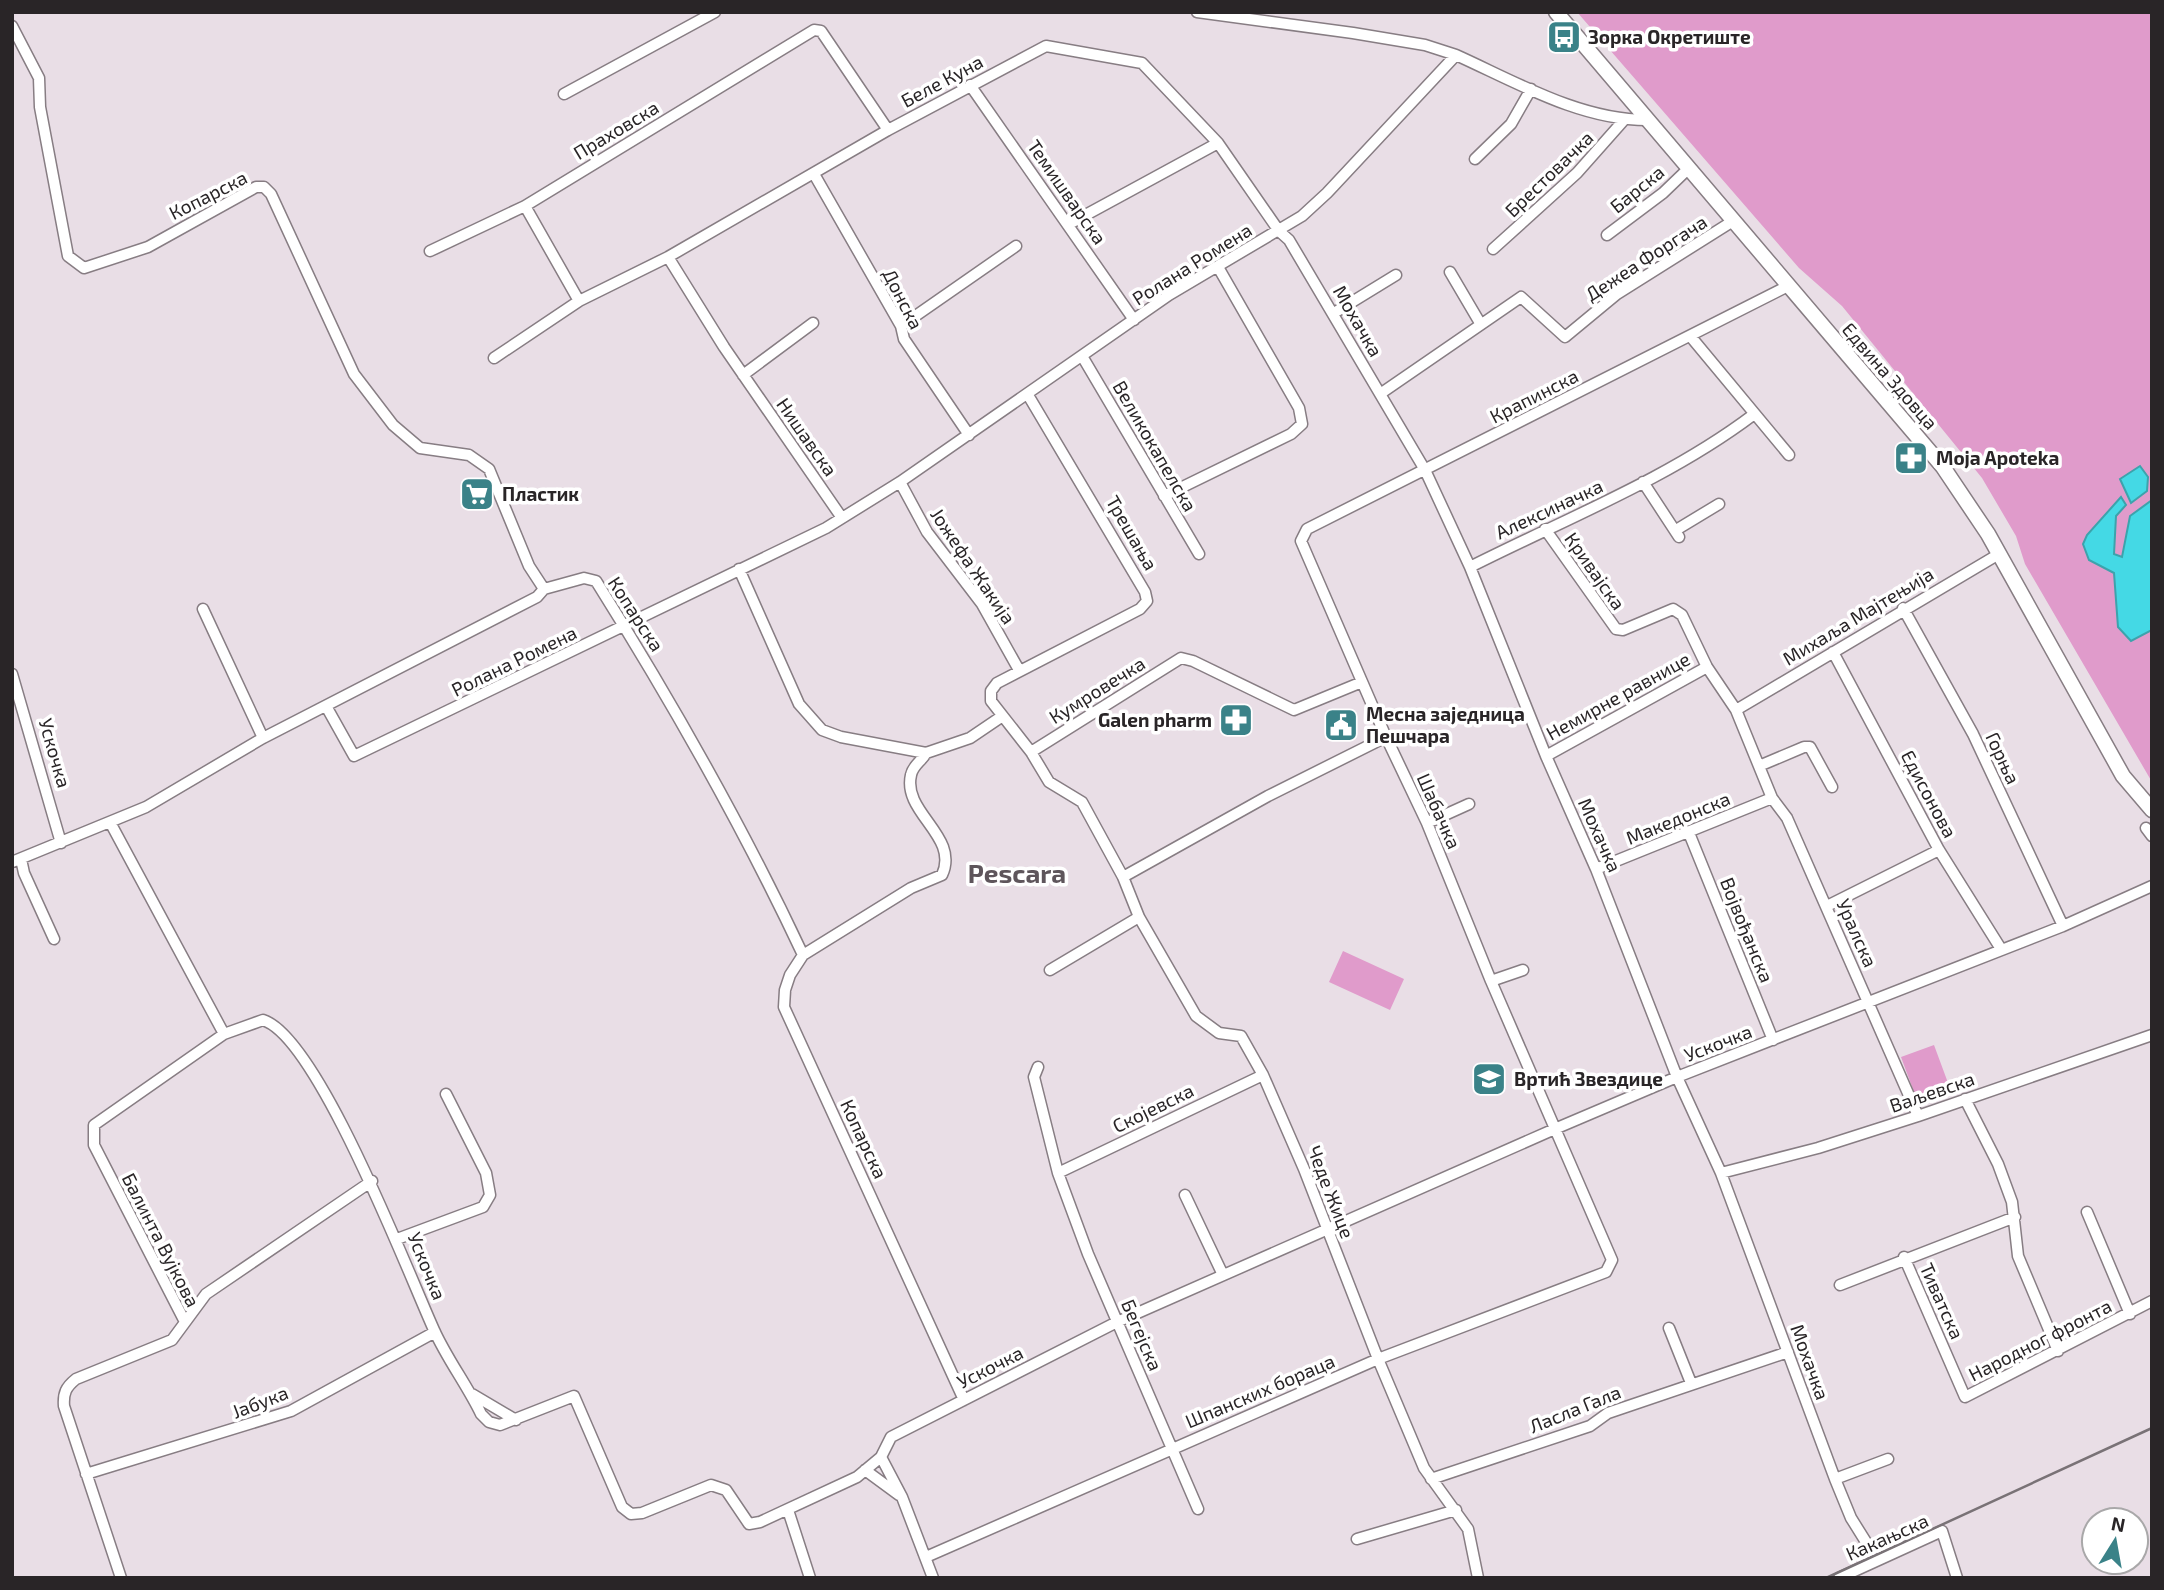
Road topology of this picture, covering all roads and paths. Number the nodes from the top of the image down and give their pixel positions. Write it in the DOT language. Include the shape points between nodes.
graph roads {
  1 [pos="715,12"];
  2 [pos="1197,12"];
  3 [pos="1556,12"];
  4 [pos="12,26"];
  5 [pos="1456,55"];
  6 [pos="970,85"];
  7 [pos="1531,89"];
  8 [pos="564,94"];
  9 [pos="1624,120"];
  10 [pos="1647,120"];
  11 [pos="888,130"];
  12 [pos="1218,143"];
  13 [pos="1475,159"];
  14 [pos="1689,168"];
  15 [pos="814,174"];
  16 [pos="525,206"];
  17 [pos="1733,221"];
  18 [pos="1069,224"];
  19 [pos="1279,231"];
  20 [pos="1607,235"];
  21 [pos="1016,246"];
  22 [pos="1493,249"];
  23 [pos="430,251"];
  24 [pos="668,257"];
  25 [pos="1218,267"];
  26 [pos="1450,272"];
  27 [pos="1396,275"];
  28 [pos="1788,286"];
  29 [pos="579,300"];
  30 [pos="1334,313"];
  31 [pos="1134,320"];
  32 [pos="813,323"];
  33 [pos="1480,323"];
  34 [pos="901,326"];
  35 [pos="1690,337"];
  36 [pos="1082,356"];
  37 [pos="494,358"];
  38 [pos="743,375"];
  39 [pos="1380,394"];
  40 [pos="1028,395"];
  41 [pos="1753,415"];
  42 [pos="969,435"];
  43 [pos="1789,455"];
  44 [pos="1425,470"];
  45 [pos="900,482"];
  46 [pos="1643,482"];
  47 [pos="1164,496"];
  48 [pos="1719,504"];
  49 [pos="842,518"];
  50 [pos="1545,529"];
  51 [pos="1301,541"];
  52 [pos="1199,554"];
  53 [pos="1999,554"];
  54 [pos="1470,567"];
  55 [pos="739,569"];
  56 [pos="544,589"];
  57 [pos="1903,608"];
  58 [pos="203,610"];
  59 [pos="626,627"];
  60 [pos="1833,652"];
  61 [pos="1707,667"];
  62 [pos="1019,670"];
  63 [pos="12,674"];
  64 [pos="1362,682"];
  65 [pos="326,705"];
  66 [pos="1736,710"];
  67 [pos="1001,717"];
  68 [pos="263,737"];
  69 [pos="1386,737"];
  70 [pos="1031,752"];
  71 [pos="926,753"];
  72 [pos="1546,755"];
  73 [pos="1759,766"];
  74 [pos="1832,787"];
  75 [pos="1772,798"];
  76 [pos="1469,804"];
  77 [pos="2152,810"];
  78 [pos="111,824"];
  79 [pos="1427,824"];
  80 [pos="1689,833"];
  81 [pos="61,844"];
  82 [pos="1939,850"];
  83 [pos="17,861"];
  84 [pos="1596,869"];
  85 [pos="1123,877"];
  86 [pos="2152,886"];
  87 [pos="1827,906"];
  88 [pos="1139,916"];
  89 [pos="2063,926"];
  90 [pos="54,939"];
  91 [pos="2001,949"];
  92 [pos="803,955"];
  93 [pos="1050,970"];
  94 [pos="1523,970"];
  95 [pos="1491,981"];
  96 [pos="1869,1003"];
  97 [pos="224,1034"];
  98 [pos="2152,1035"];
  99 [pos="1773,1040"];
  100 [pos="1038,1067"];
  101 [pos="1263,1074"];
  102 [pos="1677,1077"];
  103 [pos="446,1094"];
  104 [pos="1965,1099"];
  105 [pos="1918,1116"];
  106 [pos="1557,1128"];
  107 [pos="1058,1173"];
  108 [pos="1721,1173"];
  109 [pos="372,1181"];
  110 [pos="1185,1195"];
  111 [pos="2087,1212"];
  112 [pos="2015,1217"];
  113 [pos="1328,1230"];
  114 [pos="397,1239"];
  115 [pos="1904,1257"];
  116 [pos="1611,1267"];
  117 [pos="1223,1275"];
  118 [pos="1840,1285"];
  119 [pos="2152,1301"];
  120 [pos="2130,1314"];
  121 [pos="184,1320"];
  122 [pos="1117,1322"];
  123 [pos="1669,1328"];
  124 [pos="435,1332"];
  125 [pos="2058,1351"];
  126 [pos="1788,1352"];
  127 [pos="1378,1359"];
  128 [pos="1691,1383"];
  129 [pos="1965,1397"];
  130 [pos="964,1400"];
  131 [pos="1171,1448"];
  132 [pos="881,1457"];
  133 [pos="1888,1459"];
  134 [pos="864,1470"];
  135 [pos="86,1474"];
  136 [pos="1431,1479"];
  137 [pos="1835,1479"];
  138 [pos="902,1497"];
  139 [pos="1198,1509"];
  140 [pos="788,1510"];
  141 [pos="1456,1510"];
  142 [pos="1357,1539"];
  143 [pos="1866,1542"];
  144 [pos="926,1557"];
  145 [pos="121,1578"];
  146 [pos="810,1578"];
  147 [pos="933,1578"];
  148 [pos="1478,1578"];
  149 [pos="1839,1578"];
  150 [pos="1957,1578"];
  1 -- 8 [label="street"];
  2 -- 5 [label="street" via="1353,33"];
  3 -- 10 [label="main road, Едвина Здовца"];
  4 -- 56 [label="street, Копарска" via="39,78 40,107 68,256 84,268 148,247 256,187 264,187 354,374 393,425 420,448 469,455 489,469 529,566"];
  5 -- 7 [label="street"];
  5 -- 19 [label="street, Ролана Ромена" via="1327,193"];
  6 -- 11 [label="street, Беле Куна"];
  6 -- 12 [label="street, Беле Куна" via="1046,46 1142,63"];
  6 -- 18 [label="street, Темишварска"];
  7 -- 9 [label="street"];
  7 -- 13 [label="street" via="1511,124"];
  9 -- 10 [label="street"];
  9 -- 22 [label="street, Брестовачка" via="1577,173"];
  10 -- 14 [label="main road, Едвина Здовца"];
  11 -- 15 [label="street, Беле Куна"];
  11 -- 16 [label="street, Праховска" via="821,31 814,30"];
  12 -- 18 [label="street"];
  12 -- 19 [label="street, Беле Куна"];
  14 -- 17 [label="main road, Едвина Здовца"];
  14 -- 20 [label="street, Барска"];
  15 -- 24 [label="street, Беле Куна"];
  15 -- 34 [label="street, Донска"];
  16 -- 23 [label="street, Праховска"];
  16 -- 29 [label="street"];
  17 -- 28 [label="main road, Едвина Здовца"];
  17 -- 33 [label="street, Дежеа Форгача" via="1617,294 1565,337 1521,297"];
  18 -- 31 [label="street, Темишварска"];
  19 -- 25 [label="street, Ролана Ромена"];
  19 -- 30 [label="street, Мохачка"];
  21 -- 34 [label="street"];
  24 -- 29 [label="street, Беле Куна"];
  24 -- 38 [label="street, Нишавска"];
  25 -- 31 [label="street, Ролана Ромена"];
  25 -- 47 [label="street" via="1299,408 1302,424 1291,434"];
  26 -- 33 [label="street"];
  27 -- 30 [label="street"];
  28 -- 35 [label="street, Крапинска"];
  28 -- 53 [label="main road, Едвина Здовца" via="1942,467"];
  29 -- 37 [label="street, Беле Куна"];
  30 -- 39 [label="street, Мохачка"];
  31 -- 36 [label="street, Ролана Ромена"];
  32 -- 38 [label="street"];
  33 -- 39 [label="street, Дежеа Форгача"];
  34 -- 42 [label="street, Донска" via="904,339"];
  35 -- 41 [label="street"];
  35 -- 44 [label="street, Крапинска"];
  36 -- 40 [label="street, Ролана Ромена"];
  36 -- 47 [label="street, Великокапелска"];
  38 -- 49 [label="street, Нишавска"];
  39 -- 44 [label="street, Мохачка"];
  40 -- 42 [label="street, Ролана Ромена"];
  40 -- 62 [label="street, Трешања" via="1098,509 1147,601"];
  41 -- 43 [label="street"];
  41 -- 46 [label="street, Алексиначка" via="1709,449"];
  42 -- 45 [label="street, Ролана Ромена"];
  44 -- 51 [label="street, Крапинска" via="1307,529"];
  44 -- 54 [label="street, Мохачка"];
  45 -- 49 [label="street, Ролана Ромена"];
  45 -- 62 [label="street, Јожефа Жакија" via="926,532 982,604"];
  46 -- 48 [label="street" via="1677,533"];
  46 -- 50 [label="street, Алексиначка"];
  47 -- 52 [label="street, Великокапелска"];
  49 -- 55 [label="street, Ролана Ромена"];
  50 -- 54 [label="street, Алексиначка"];
  50 -- 61 [label="street, Кривајска" via="1616,629 1673,609 1682,615"];
  51 -- 64 [label="street, Шабачка"];
  53 -- 57 [label="street, Михаља Мајтењија"];
  53 -- 77 [label="main road, Едвина Здовца" via="2123,776"];
  54 -- 72 [label="street, Мохачка"];
  55 -- 59 [label="street, Ролана Ромена"];
  55 -- 71 [label="street" via="785,676 813,723 831,735"];
  56 -- 59 [label="street, Копарска" via="584,578 596,581"];
  56 -- 65 [label="street" via="537,597"];
  57 -- 60 [label="street, Михаља Мајтењија"];
  57 -- 89 [label="street, Горња" via="1973,734"];
  58 -- 68 [label="street"];
  59 -- 65 [label="street, Ролана Ромена" via="354,756"];
  59 -- 92 [label="street, Копарска" via="717,782"];
  60 -- 66 [label="street, Михаља Мајтењија"];
  60 -- 82 [label="street, Едисонова"];
  61 -- 66 [label="street, Уралска"];
  61 -- 72 [label="street, Немирне равнице"];
  62 -- 67 [label="street" via="991,691 991,701"];
  63 -- 81 [label="street, Ускочка"];
  64 -- 69 [label="street, Шабачка"];
  64 -- 70 [label="street, Кумровечка" via="1294,710 1181,658"];
  65 -- 68 [label="street"];
  66 -- 73 [label="street, Уралска"];
  67 -- 70 [label="street"];
  67 -- 71 [label="street" via="962,742"];
  68 -- 78 [label="street"];
  69 -- 79 [label="street, Шабачка"];
  69 -- 85 [label="street"];
  70 -- 85 [label="street" via="1049,782 1082,802"];
  71 -- 92 [label="street" via="913,769 910,788 944,850 942,875 911,888"];
  72 -- 84 [label="street, Мохачка"];
  73 -- 74 [label="street" via="1810,747"];
  73 -- 75 [label="street, Уралска"];
  75 -- 80 [label="street, Македонска"];
  75 -- 87 [label="street, Уралска" via="1787,818"];
  76 -- 79 [label="street"];
  78 -- 81 [label="street"];
  78 -- 97 [label="street"];
  79 -- 95 [label="street, Шабачка"];
  80 -- 84 [label="street, Македонска"];
  80 -- 99 [label="street, Војвођанска"];
  81 -- 83 [label="street"];
  82 -- 87 [label="street"];
  82 -- 91 [label="street, Едисонова"];
  83 -- 90 [label="street"];
  84 -- 102 [label="street, Мохачка"];
  85 -- 88 [label="street"];
  86 -- 89 [label="street, Ускочка"];
  87 -- 96 [label="street, Уралска"];
  88 -- 93 [label="street"];
  88 -- 101 [label="street, Чеде Жице" via="1196,1016 1219,1034 1241,1036"];
  89 -- 91 [label="street, Ускочка"];
  91 -- 96 [label="street, Ускочка"];
  92 -- 130 [label="street, Копарска" via="790,975 784,1007"];
  94 -- 95 [label="street"];
  95 -- 106 [label="street, Шабачка"];
  96 -- 99 [label="street, Ускочка"];
  96 -- 105 [label="street, Уралска"];
  97 -- 109 [label="street, Ускочка" via="263,1020 278,1028 312,1074"];
  97 -- 121 [label="street, Балинта Вујкова" via="100,1118 91,1135"];
  98 -- 104 [label="street, Ваљевска"];
  99 -- 102 [label="street, Ускочка"];
  100 -- 107 [label="street, Бегејска" via="1034,1077"];
  101 -- 107 [label="street, Скојевска"];
  101 -- 113 [label="street, Чеде Жице"];
  102 -- 106 [label="street, Ускочка"];
  102 -- 108 [label="street, Мохачка"];
  103 -- 114 [label="street" via="486,1173 490,1195 483,1206"];
  104 -- 105 [label="street, Ваљевска"];
  104 -- 112 [label="street" via="1998,1164"];
  105 -- 108 [label="street, Ваљевска"];
  106 -- 113 [label="street, Ускочка"];
  106 -- 116 [label="street, Шабачка"];
  107 -- 122 [label="street, Бегејска"];
  108 -- 126 [label="street, Мохачка"];
  109 -- 114 [label="street, Ускочка"];
  109 -- 121 [label="street" via="206,1294"];
  110 -- 117 [label="street"];
  111 -- 120 [label="street, Народног фронта"];
  112 -- 115 [label="street"];
  112 -- 125 [label="street" via="2018,1256"];
  113 -- 117 [label="street, Ускочка"];
  113 -- 127 [label="street, Чеде Жице"];
  114 -- 124 [label="street, Ускочка"];
  115 -- 118 [label="street"];
  115 -- 129 [label="street, Тиватска"];
  116 -- 127 [label="street, Шпанских бораца"];
  117 -- 122 [label="street, Ускочка"];
  119 -- 120 [label="street, Народног фронта"];
  120 -- 125 [label="street, Народног фронта"];
  121 -- 135 [label="street, Балинта Вујкова" via="172,1340 68,1386 64,1406"];
  122 -- 130 [label="street, Ускочка"];
  122 -- 131 [label="street, Бегејска"];
  123 -- 128 [label="street"];
  124 -- 135 [label="street, Јабука" via="291,1410"];
  124 -- 140 [label="street, Ускочка" via="472,1394 516,1420 574,1396 622,1507 631,1514 711,1485 726,1490 749,1524"];
  125 -- 129 [label="street, Народног фронта"];
  126 -- 128 [label="street, Ласла Гала"];
  126 -- 137 [label="street, Мохачка"];
  127 -- 131 [label="street, Шпанских бораца"];
  127 -- 136 [label="street, Чеде Жице"];
  128 -- 136 [label="street, Ласла Гала" via="1608,1413 1590,1426"];
  130 -- 132 [label="street, Ускочка" via="891,1437"];
  131 -- 139 [label="street, Бегејска"];
  131 -- 144 [label="street, Шпанских бораца"];
  132 -- 134 [label="street, Ускочка"];
  132 -- 138 [label="street"];
  133 -- 137 [label="street"];
  134 -- 138 [label="street"];
  134 -- 140 [label="street, Ускочка"];
  135 -- 145 [label="street, Балинта Вујкова"];
  136 -- 141 [label="street, Чеде Жице"];
  137 -- 143 [label="street, Мохачка"];
  138 -- 144 [label="street"];
  140 -- 146 [label="street"];
  141 -- 142 [label="street"];
  141 -- 148 [label="street, Чеде Жице" via="1468,1529"];
  144 -- 147 [label="street"];
  149 -- 150 [label="street, Какањска" via="1942,1531"];
}
